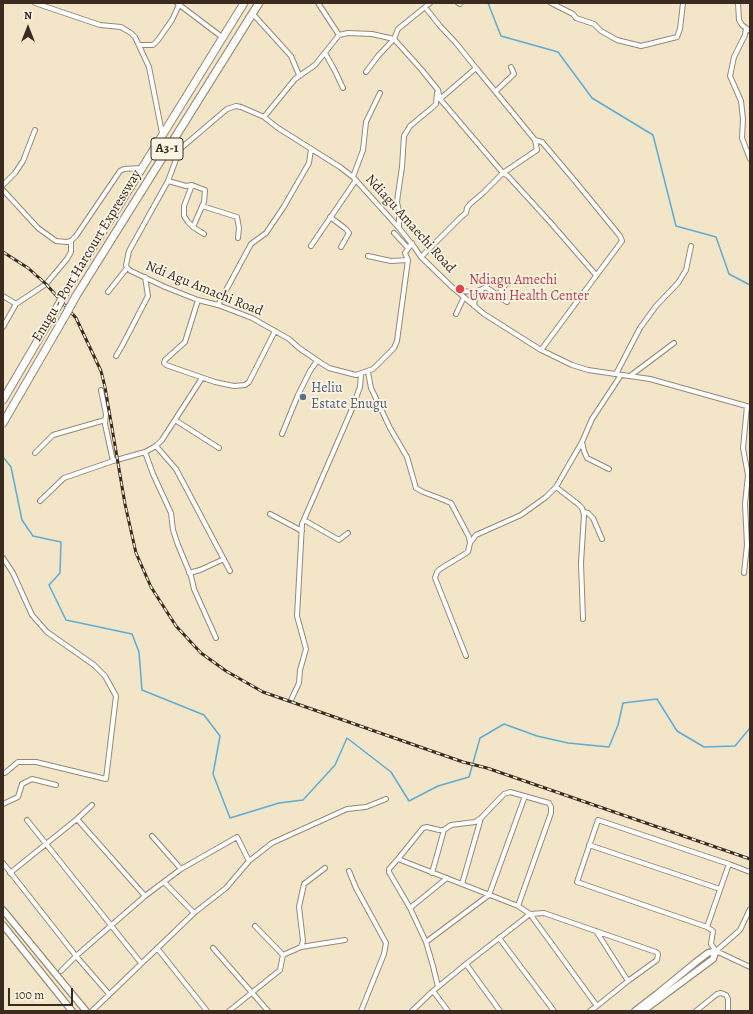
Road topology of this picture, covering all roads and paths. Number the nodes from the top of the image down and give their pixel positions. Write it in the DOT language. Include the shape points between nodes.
graph roads {
  1 [pos="35,3"];
  2 [pos="244,3"];
  3 [pos="318,3"];
  4 [pos="430,3"];
  5 [pos="551,3"];
  6 [pos="683,3"];
  7 [pos="738,3"];
  8 [pos="178,4"];
  9 [pos="257,4"];
  10 [pos="426,7"];
  11 [pos="252,13"];
  12 [pos="746,28"];
  13 [pos="750,31"];
  14 [pos="339,35"];
  15 [pos="222,37"];
  16 [pos="394,39"];
  17 [pos="140,45"];
  18 [pos="325,53"];
  19 [pos="476,68"];
  20 [pos="511,68"];
  21 [pos="366,72"];
  22 [pos="300,75"];
  23 [pos="342,88"];
  24 [pos="438,90"];
  25 [pos="496,91"];
  26 [pos="380,93"];
  27 [pos="440,99"];
  28 [pos="264,117"];
  29 [pos="35,130"];
  30 [pos="162,134"];
  31 [pos="535,140"];
  32 [pos="171,142"];
  33 [pos="180,149"];
  34 [pos="311,149"];
  35 [pos="750,158"];
  36 [pos="142,168"];
  37 [pos="503,173"];
  38 [pos="354,178"];
  39 [pos="168,181"];
  40 [pos="3,185"];
  41 [pos="192,185"];
  42 [pos="3,190"];
  43 [pos="202,206"];
  44 [pos="330,217"];
  45 [pos="193,227"];
  46 [pos="399,228"];
  47 [pos="394,233"];
  48 [pos="204,234"];
  49 [pos="238,238"];
  50 [pos="71,241"];
  51 [pos="412,243"];
  52 [pos="311,246"];
  53 [pos="691,246"];
  54 [pos="341,247"];
  55 [pos="408,248"];
  56 [pos="368,256"];
  57 [pos="422,257"];
  58 [pos="408,260"];
  59 [pos="127,268"];
  60 [pos="596,275"];
  61 [pos="146,277"];
  62 [pos="508,281"];
  63 [pos="489,282"];
  64 [pos="452,287"];
  65 [pos="486,288"];
  66 [pos="108,292"];
  67 [pos="476,292"];
  68 [pos="498,295"];
  69 [pos="3,296"];
  70 [pos="464,297"];
  71 [pos="198,300"];
  72 [pos="507,302"];
  73 [pos="16,304"];
  74 [pos="218,305"];
  75 [pos="474,306"];
  76 [pos="456,314"];
  77 [pos="3,327"];
  78 [pos="275,331"];
  79 [pos="674,342"];
  80 [pos="541,350"];
  81 [pos="116,356"];
  82 [pos="317,361"];
  83 [pos="368,372"];
  84 [pos="361,374"];
  85 [pos="616,374"];
  86 [pos="622,375"];
  87 [pos="630,376"];
  88 [pos="202,378"];
  89 [pos="102,390"];
  90 [pos="3,400"];
  91 [pos="749,407"];
  92 [pos="105,420"];
  93 [pos="174,420"];
  94 [pos="3,423"];
  95 [pos="282,434"];
  96 [pos="582,442"];
  97 [pos="156,446"];
  98 [pos="220,448"];
  99 [pos="145,452"];
  100 [pos="35,453"];
  101 [pos="113,461"];
  102 [pos="609,469"];
  103 [pos="556,487"];
  104 [pos="40,501"];
  105 [pos="584,512"];
  106 [pos="270,514"];
  107 [pos="304,520"];
  108 [pos="302,531"];
  109 [pos="348,533"];
  110 [pos="468,534"];
  111 [pos="476,536"];
  112 [pos="602,539"];
  113 [pos="470,543"];
  114 [pos="746,556"];
  115 [pos="3,558"];
  116 [pos="224,559"];
  117 [pos="750,559"];
  118 [pos="230,571"];
  119 [pos="190,573"];
  120 [pos="744,573"];
  121 [pos="583,619"];
  122 [pos="216,638"];
  123 [pos="466,656"];
  124 [pos="291,700"];
  125 [pos="3,773"];
  126 [pos="56,786"];
  127 [pos="525,796"];
  128 [pos="386,799"];
  129 [pos="3,804"];
  130 [pos="92,805"];
  131 [pos="482,818"];
  132 [pos="77,819"];
  133 [pos="27,820"];
  134 [pos="444,830"];
  135 [pos="152,836"];
  136 [pos="47,843"];
  137 [pos="589,845"];
  138 [pos="398,859"];
  139 [pos="249,861"];
  140 [pos="3,863"];
  141 [pos="729,864"];
  142 [pos="325,868"];
  143 [pos="181,869"];
  144 [pos="349,871"];
  145 [pos="432,872"];
  146 [pos="750,872"];
  147 [pos="10,873"];
  148 [pos="447,878"];
  149 [pos="164,882"];
  150 [pos="462,884"];
  151 [pos="720,889"];
  152 [pos="489,895"];
  153 [pos="146,896"];
  154 [pos="518,906"];
  155 [pos="410,908"];
  156 [pos="3,910"];
  157 [pos="750,910"];
  158 [pos="194,913"];
  159 [pos="530,914"];
  160 [pos="3,925"];
  161 [pos="111,926"];
  162 [pos="255,926"];
  163 [pos="707,927"];
  164 [pos="596,931"];
  165 [pos="499,938"];
  166 [pos="345,940"];
  167 [pos="426,942"];
  168 [pos="301,947"];
  169 [pos="157,948"];
  170 [pos="214,948"];
  171 [pos="716,951"];
  172 [pos="283,955"];
  173 [pos="76,956"];
  174 [pos="141,963"];
  175 [pos="466,964"];
  176 [pos="750,967"];
  177 [pos="61,971"];
  178 [pos="628,981"];
  179 [pos="438,987"];
  180 [pos="433,991"];
  181 [pos="253,992"];
  182 [pos="109,994"];
  183 [pos="597,1006"];
  184 [pos="72,1011"];
  185 [pos="86,1011"];
  186 [pos="92,1011"];
  187 [pos="206,1011"];
  188 [pos="229,1011"];
  189 [pos="268,1011"];
  190 [pos="361,1011"];
  191 [pos="412,1011"];
  192 [pos="448,1011"];
  193 [pos="500,1011"];
  194 [pos="554,1011"];
  195 [pos="590,1011"];
  196 [pos="635,1011"];
  197 [pos="643,1011"];
  198 [pos="696,1011"];
  199 [pos="728,1011"];
  1 -- 17 [label="street" via="100,25 121,27 131,33"];
  2 -- 15 [label="highway, A3-1"];
  3 -- 14 [label="street"];
  4 -- 10 [label="street"];
  5 -- 6 [label="street" via="576,18 594,24 617,40 641,46 677,37"];
  7 -- 12 [label="street" via="739,20"];
  8 -- 15 [label="street"];
  8 -- 17 [label="street" via="172,20 158,40 152,45"];
  9 -- 11 [label="highway, Enugu - Port Harcourt Expressway / A3-1"];
  10 -- 16 [label="street" via="398,29"];
  10 -- 19 [label="street"];
  11 -- 22 [label="street" via="291,56"];
  11 -- 32 [label="highway, Enugu - Port Harcourt Expressway / A3-1"];
  12 -- 13 [label="street"];
  12 -- 35 [label="street" via="734,57 730,76 741,101 742,138"];
  14 -- 16 [label="street" via="372,34"];
  14 -- 18 [label="street"];
  15 -- 30 [label="highway, A3-1"];
  16 -- 21 [label="street"];
  16 -- 24 [label="street"];
  17 -- 30 [label="street" via="149,66"];
  18 -- 22 [label="street"];
  18 -- 23 [label="street"];
  19 -- 25 [label="street"];
  19 -- 27 [label="street"];
  20 -- 25 [label="street" via="514,74"];
  22 -- 28 [label="street"];
  24 -- 27 [label="street"];
  24 -- 46 [label="street" via="436,104 410,126 404,136 397,202 400,212"];
  25 -- 31 [label="street"];
  26 -- 38 [label="street" via="366,122 363,150"];
  27 -- 37 [label="street"];
  28 -- 33 [label="street, Ndiagu Amaechi Road" via="241,106 231,107"];
  28 -- 34 [label="street, Ndiagu Amaechi Road"];
  29 -- 40 [label="street" via="23,160"];
  30 -- 36 [label="highway, A3-1"];
  31 -- 37 [label="street" via="537,150"];
  31 -- 60 [label="street" via="542,142 622,241"];
  32 -- 33 [label="street"];
  32 -- 94 [label="highway, Enugu - Port Harcourt Expressway / A3-1, bridge" via="76,296"];
  33 -- 39 [label="street, Ndi Agu Amachi Road"];
  34 -- 38 [label="street, Ndiagu Amaechi Road"];
  34 -- 74 [label="street" via="309,163 283,208 266,234 251,244"];
  36 -- 50 [label="street" via="124,169 120,172"];
  36 -- 90 [label="highway, A3-1, bridge"];
  37 -- 57 [label="street" via="470,204 466,213"];
  37 -- 60 [label="street"];
  38 -- 44 [label="street"];
  38 -- 46 [label="street, Ndiagu Amaechi Road"];
  39 -- 41 [label="street"];
  39 -- 59 [label="street, Ndi Agu Amachi Road" via="129,251"];
  41 -- 43 [label="street" via="205,190"];
  41 -- 45 [label="street" via="184,207 185,218"];
  42 -- 50 [label="street" via="47,236 61,242"];
  43 -- 45 [label="street"];
  43 -- 49 [label="street" via="237,217"];
  44 -- 52 [label="street"];
  44 -- 54 [label="street" via="349,233"];
  45 -- 48 [label="street"];
  46 -- 51 [label="street, Ndiagu Amaechi Road"];
  47 -- 55 [label="street"];
  50 -- 73 [label="street" via="71,252 67,259 46,284"];
  51 -- 55 [label="street"];
  51 -- 57 [label="street, Ndiagu Amaechi Road"];
  53 -- 85 [label="street" via="686,270 640,328"];
  55 -- 58 [label="street, Ndi Agu Amachi Road" via="405,253"];
  56 -- 58 [label="street" via="391,261"];
  57 -- 64 [label="street, Ndiagu Amaechi Road"];
  58 -- 83 [label="street, Ndi Agu Amachi Road" via="397,341 381,363"];
  59 -- 61 [label="street, Ndi Agu Amachi Road"];
  59 -- 66 [label="street"];
  60 -- 80 [label="street"];
  61 -- 71 [label="street, Ndi Agu Amachi Road"];
  61 -- 81 [label="street" via="148,296"];
  62 -- 68 [label="street"];
  63 -- 65 [label="street"];
  64 -- 67 [label="street"];
  64 -- 70 [label="street, Ndiagu Amaechi Road"];
  65 -- 67 [label="street"];
  65 -- 68 [label="street"];
  67 -- 75 [label="street"];
  68 -- 72 [label="street"];
  69 -- 73 [label="street"];
  70 -- 75 [label="street, Ndiagu Amaechi Road"];
  70 -- 76 [label="street"];
  71 -- 74 [label="street, Ndi Agu Amachi Road"];
  71 -- 88 [label="street" via="184,342 164,360 164,363"];
  73 -- 77 [label="street"];
  74 -- 78 [label="street, Ndi Agu Amachi Road" via="252,318"];
  75 -- 80 [label="street, Ndiagu Amaechi Road"];
  78 -- 82 [label="street, Ndi Agu Amachi Road"];
  78 -- 88 [label="street" via="245,385 234,386"];
  79 -- 87 [label="street"];
  80 -- 85 [label="street, Ndiagu Amaechi Road" via="572,365"];
  82 -- 84 [label="street, Ndi Agu Amachi Road" via="329,368"];
  82 -- 95 [label="street" via="298,395"];
  83 -- 84 [label="street, Ndi Agu Amachi Road"];
  83 -- 110 [label="street" via="371,388 406,457 416,488 451,503"];
  84 -- 107 [label="street" via="360,387 352,409"];
  85 -- 86 [label="street, Ndiagu Amaechi Road"];
  86 -- 87 [label="street, Ndiagu Amaechi Road"];
  86 -- 96 [label="street" via="592,419"];
  87 -- 91 [label="street, Ndiagu Amaechi Road"];
  88 -- 93 [label="street"];
  89 -- 92 [label="street"];
  91 -- 114 [label="street" via="743,448 748,475 745,504"];
  92 -- 100 [label="street" via="53,434"];
  92 -- 101 [label="street"];
  93 -- 97 [label="street"];
  93 -- 98 [label="street"];
  96 -- 102 [label="street" via="587,458"];
  96 -- 103 [label="street"];
  97 -- 99 [label="street"];
  97 -- 116 [label="street" via="176,469"];
  99 -- 101 [label="street"];
  99 -- 119 [label="street" via="172,513 173,530"];
  101 -- 104 [label="street" via="64,478"];
  103 -- 105 [label="street"];
  103 -- 111 [label="street" via="521,515"];
  105 -- 112 [label="street" via="593,518"];
  105 -- 121 [label="street"];
  106 -- 108 [label="street"];
  107 -- 108 [label="street"];
  107 -- 109 [label="street" via="339,540"];
  108 -- 124 [label="street" via="297,616 306,649 299,683"];
  110 -- 111 [label="street"];
  110 -- 113 [label="street"];
  111 -- 113 [label="street"];
  113 -- 123 [label="street" via="468,552 440,569 435,578"];
  114 -- 117 [label="street"];
  114 -- 120 [label="street"];
  115 -- 125 [label="street" via="13,573 32,615 47,632 94,665 105,676 116,696 106,779 36,762 18,762"];
  116 -- 118 [label="street"];
  116 -- 119 [label="street"];
  119 -- 122 [label="street" via="194,589"];
  126 -- 129 [label="street" via="32,779 22,784 18,797"];
  127 -- 131 [label="street" via="510,792 504,794"];
  127 -- 152 [label="street"];
  127 -- 154 [label="street" via="549,803 551,813"];
  128 -- 139 [label="street" via="366,808 347,809 272,843"];
  130 -- 132 [label="street"];
  131 -- 134 [label="street" via="475,822 451,825"];
  131 -- 150 [label="street"];
  132 -- 136 [label="street"];
  132 -- 153 [label="street"];
  133 -- 136 [label="street"];
  134 -- 138 [label="street" via="423,828"];
  134 -- 145 [label="street"];
  135 -- 143 [label="street"];
  136 -- 147 [label="street"];
  136 -- 161 [label="street"];
  137 -- 141 [label="street" via="598,820"];
  137 -- 151 [label="street"];
  137 -- 163 [label="street" via="577,882"];
  138 -- 145 [label="street"];
  138 -- 155 [label="street" via="389,872"];
  139 -- 143 [label="street" via="237,837"];
  139 -- 158 [label="street" via="226,888"];
  140 -- 147 [label="street"];
  141 -- 146 [label="street"];
  141 -- 151 [label="street"];
  142 -- 168 [label="street" via="304,884 299,907 303,941"];
  143 -- 149 [label="street"];
  144 -- 190 [label="street" via="386,943"];
  145 -- 148 [label="street"];
  147 -- 173 [label="street"];
  148 -- 150 [label="street"];
  148 -- 155 [label="street"];
  149 -- 153 [label="street"];
  149 -- 158 [label="street"];
  150 -- 152 [label="street"];
  151 -- 163 [label="street"];
  152 -- 154 [label="street"];
  152 -- 167 [label="street"];
  153 -- 161 [label="street"];
  154 -- 159 [label="street"];
  155 -- 167 [label="street"];
  156 -- 185 [label="street"];
  157 -- 171 [label="street" via="740,930"];
  158 -- 169 [label="street"];
  159 -- 164 [label="street" via="544,913"];
  159 -- 165 [label="street"];
  159 -- 183 [label="street"];
  160 -- 184 [label="street"];
  161 -- 173 [label="street"];
  161 -- 174 [label="street"];
  162 -- 172 [label="street"];
  163 -- 171 [label="street" via="713,931 711,944"];
  164 -- 178 [label="street"];
  164 -- 178 [label="street" via="658,954 657,960"];
  165 -- 175 [label="street"];
  165 -- 194 [label="street"];
  166 -- 168 [label="street"];
  167 -- 179 [label="street"];
  168 -- 172 [label="street"];
  169 -- 174 [label="street"];
  169 -- 187 [label="street"];
  170 -- 181 [label="street"];
  171 -- 176 [label="street"];
  171 -- 196 [label="street" via="708,953"];
  171 -- 197 [label="street" via="713,959"];
  172 -- 181 [label="street" via="280,970"];
  173 -- 177 [label="street"];
  173 -- 182 [label="street"];
  174 -- 182 [label="street"];
  175 -- 179 [label="street"];
  175 -- 193 [label="street"];
  178 -- 183 [label="street"];
  179 -- 180 [label="street"];
  180 -- 191 [label="street"];
  180 -- 192 [label="street"];
  181 -- 188 [label="street"];
  181 -- 189 [label="street"];
  182 -- 186 [label="street"];
  183 -- 195 [label="street"];
  198 -- 199 [label="street" via="717,994 722,993 728,999"];
}
